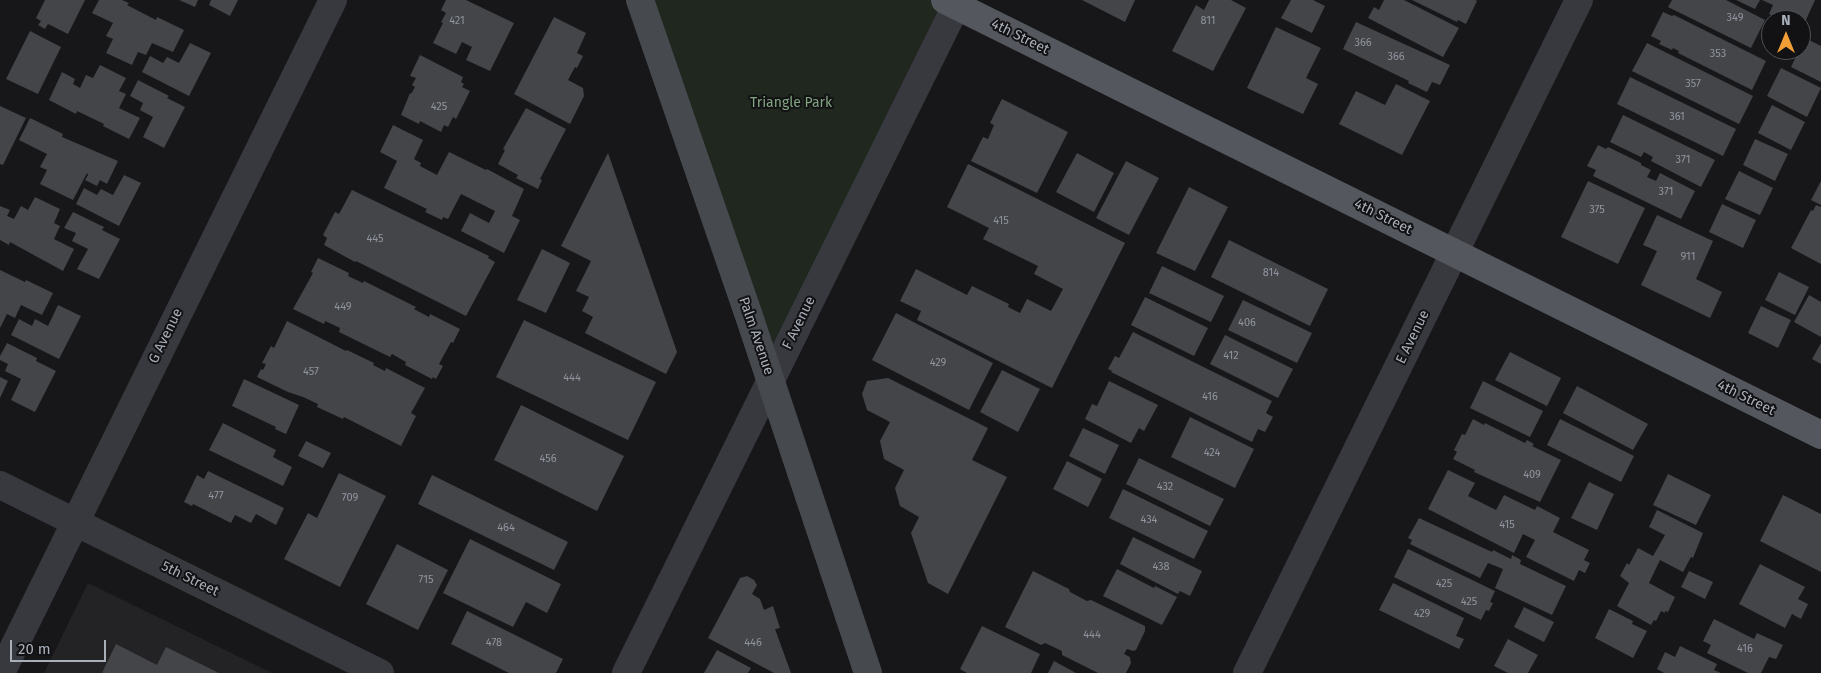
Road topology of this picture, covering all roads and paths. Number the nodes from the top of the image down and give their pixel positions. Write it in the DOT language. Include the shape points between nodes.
graph roads {
  1 [pos="333,0"];
  2 [pos="640,0"];
  3 [pos="1579,0"];
  4 [pos="954,2"];
  5 [pos="1454,253"];
  6 [pos="771,380"];
  7 [pos="1821,435"];
  8 [pos="0,485"];
  9 [pos="75,522"];
  10 [pos="0,673"];
  11 [pos="380,673"];
  12 [pos="626,673"];
  13 [pos="868,673"];
  14 [pos="1247,673"];
  1 -- 9 [label="street, G Avenue"];
  2 -- 6 [label="street, Palm Avenue"];
  3 -- 5 [label="street, E Avenue"];
  4 -- 5 [label="main road, 4th Street"];
  4 -- 6 [label="street, F Avenue"];
  5 -- 7 [label="main road, 4th Street"];
  5 -- 14 [label="street, E Avenue"];
  6 -- 12 [label="street, F Avenue"];
  6 -- 13 [label="street, Palm Avenue"];
  8 -- 9 [label="street, 5th Street"];
  9 -- 10 [label="street, G Avenue"];
  9 -- 11 [label="street, 5th Street"];
}
